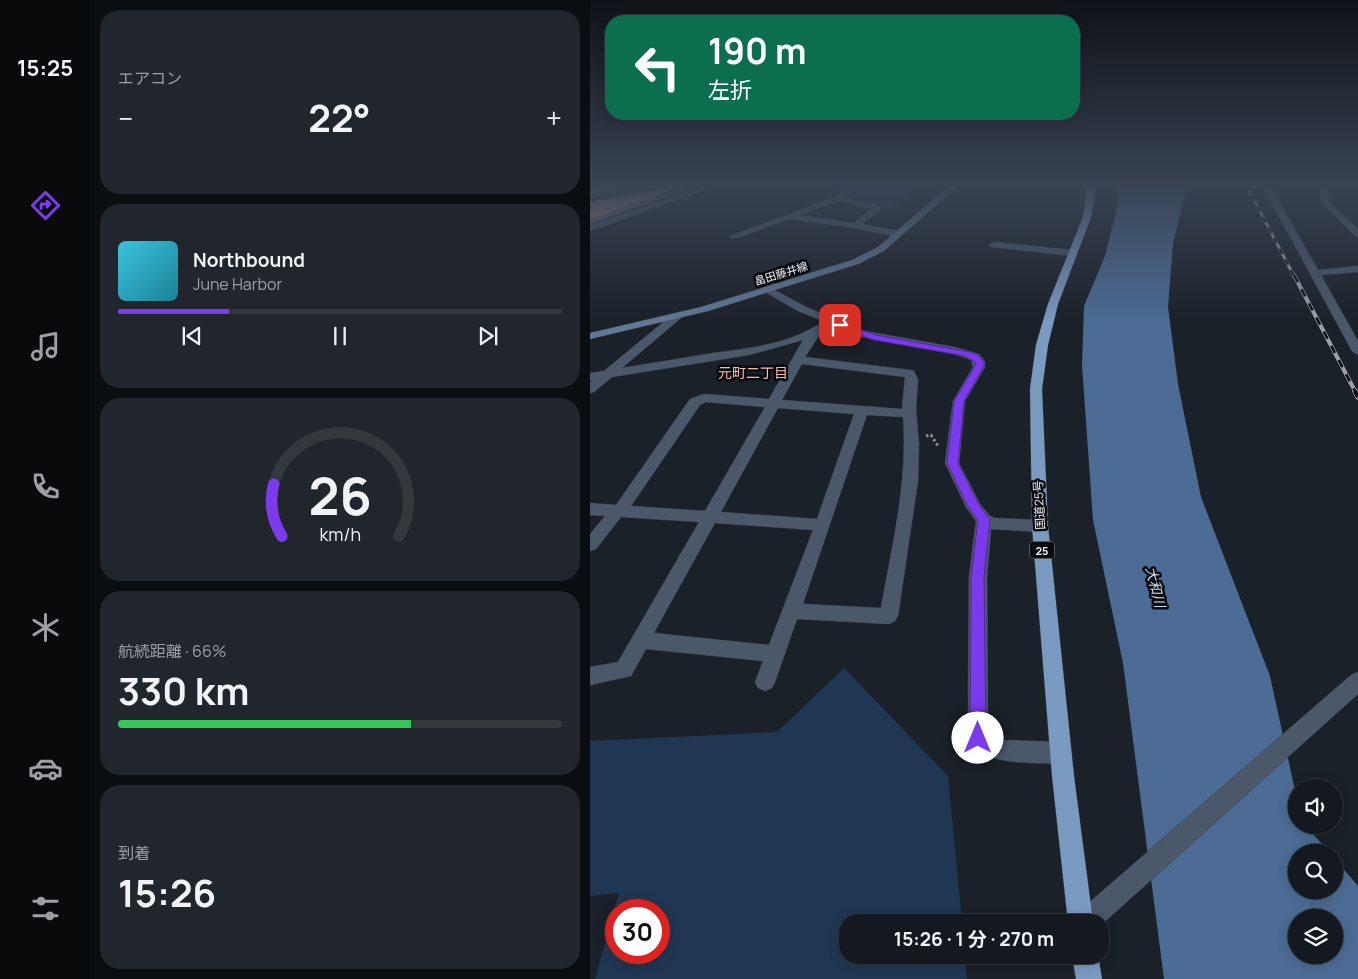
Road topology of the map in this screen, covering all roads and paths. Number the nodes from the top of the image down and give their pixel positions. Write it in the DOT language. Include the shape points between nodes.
graph roads {
  1 [pos="748,231"];
  2 [pos="880,231"];
  3 [pos="902,231"];
  4 [pos="1082,231"];
  5 [pos="1291,231"];
  6 [pos="898,234"];
  7 [pos="734,236"];
  8 [pos="994,246"];
  9 [pos="1073,253"];
  10 [pos="1358,270"];
  11 [pos="1315,273"];
  12 [pos="769,290"];
  13 [pos="677,316"];
  14 [pos="830,321"];
  15 [pos="816,332"];
  16 [pos="590,336"];
  17 [pos="1358,351"];
  18 [pos="799,360"];
  19 [pos="608,375"];
  20 [pos="590,377"];
  21 [pos="590,389"];
  22 [pos="775,404"];
  23 [pos="862,410"];
  24 [pos="910,414"];
  25 [pos="590,509"];
  26 [pos="618,511"];
  27 [pos="710,517"];
  28 [pos="984,520"];
  29 [pos="822,525"];
  30 [pos="1040,526"];
  31 [pos="590,545"];
  32 [pos="792,611"];
  33 [pos="640,640"];
  34 [pos="775,654"];
  35 [pos="590,676"];
  36 [pos="1358,681"];
  37 [pos="765,682"];
  38 [pos="1061,754"];
  39 [pos="1079,914"];
  40 [pos="1095,914"];
  41 [pos="1086,964"];
  42 [pos="1088,979"];
  1 -- 7 [label="street"];
  2 -- 6 [label="street"];
  3 -- 6 [label="main road, 畠田藤井線"];
  4 -- 9 [label="highway, 国道25号 / 25"];
  5 -- 11 [label="street"];
  6 -- 12 [label="main road, 畠田藤井線" via="875,252 855,262"];
  8 -- 9 [label="street"];
  9 -- 30 [label="highway, 国道25号 / 25" via="1053,304 1039,366 1036,416"];
  10 -- 11 [label="street"];
  11 -- 17 [label="street"];
  12 -- 13 [label="main road, 畠田藤井線"];
  12 -- 14 [label="street"];
  13 -- 16 [label="main road, 畠田藤井線"];
  13 -- 19 [label="street"];
  14 -- 15 [label="street"];
  14 -- 28 [label="street" via="874,337 967,354 979,362 959,401 952,463"];
  15 -- 18 [label="street"];
  15 -- 19 [label="street" via="749,351"];
  18 -- 22 [label="street"];
  18 -- 24 [label="street" via="910,374"];
  19 -- 20 [label="street"];
  19 -- 21 [label="street"];
  22 -- 23 [label="street"];
  22 -- 26 [label="street" via="704,398 694,402"];
  22 -- 27 [label="street"];
  23 -- 24 [label="street"];
  23 -- 29 [label="street"];
  24 -- 32 [label="street" via="911,481 889,616"];
  25 -- 26 [label="street"];
  26 -- 27 [label="street"];
  26 -- 31 [label="street"];
  27 -- 29 [label="street"];
  27 -- 33 [label="street"];
  28 -- 30 [label="street" via="992,524"];
  28 -- 38 [label="street" via="978,577 978,738 998,750"];
  29 -- 32 [label="street"];
  30 -- 38 [label="highway, 国道25号 / 25"];
  32 -- 34 [label="street"];
  33 -- 34 [label="street"];
  33 -- 35 [label="street" via="624,670"];
  34 -- 37 [label="street"];
  36 -- 40 [label="street"];
  38 -- 39 [label="highway, 国道25号 / 25"];
  41 -- 42 [label="highway"];
}
